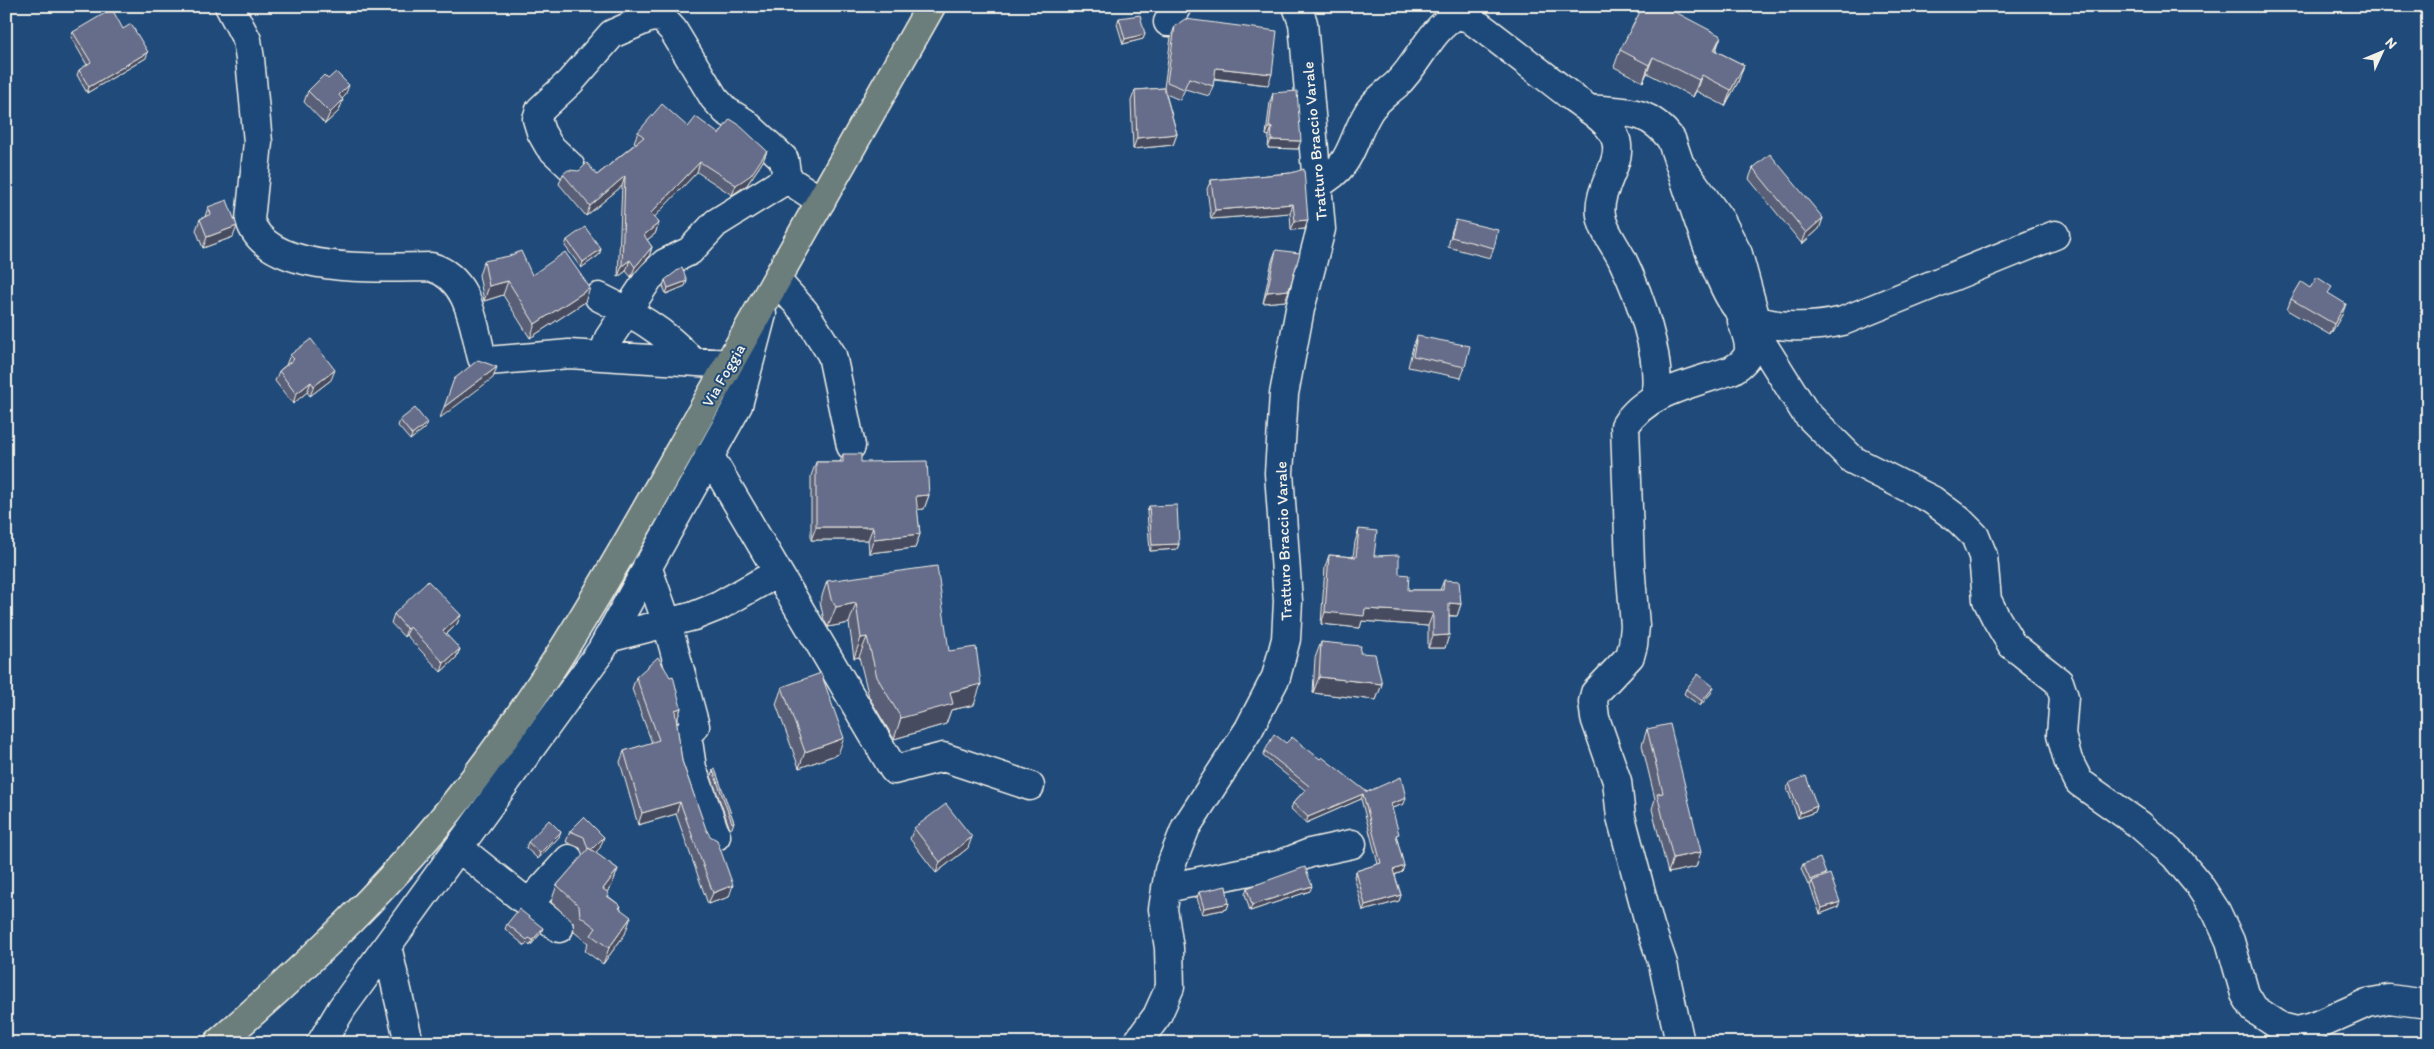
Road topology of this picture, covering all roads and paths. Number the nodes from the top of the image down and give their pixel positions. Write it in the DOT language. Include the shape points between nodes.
graph roads {
  1 [pos="229,6"];
  2 [pos="931,6"];
  3 [pos="1297,6"];
  4 [pos="1588,109"];
  5 [pos="570,166"];
  6 [pos="787,179"];
  7 [pos="1318,184"];
  8 [pos="821,201"];
  9 [pos="2055,235"];
  10 [pos="771,290"];
  11 [pos="599,297"];
  12 [pos="629,311"];
  13 [pos="1747,314"];
  14 [pos="603,356"];
  15 [pos="691,360"];
  16 [pos="730,364"];
  17 [pos="1655,398"];
  18 [pos="851,446"];
  19 [pos="709,455"];
  20 [pos="647,566"];
  21 [pos="777,573"];
  22 [pos="667,623"];
  23 [pos="608,638"];
  24 [pos="1030,786"];
  25 [pos="716,836"];
  26 [pos="1352,844"];
  27 [pos="459,848"];
  28 [pos="569,859"];
  29 [pos="1166,888"];
  30 [pos="528,904"];
  31 [pos="559,928"];
  32 [pos="388,946"];
  33 [pos="2428,1004"];
  34 [pos="218,1043"];
  35 [pos="320,1043"];
  36 [pos="410,1043"];
  37 [pos="1137,1043"];
  38 [pos="1680,1043"];
  1 -- 14 [label="street" via="247,40 250,59 258,150 250,220 261,240 269,247 324,265 431,267 442,270 464,294 482,358 569,354"];
  2 -- 8 [label="main road, Via Foggia"];
  3 -- 7 [label="street, Tratturo Braccio Varale" via="1303,23"];
  4 -- 7 [label="street" via="1470,18 1457,15 1446,20 1413,66 1370,109 1345,163 1333,176"];
  4 -- 13 [label="street" via="1640,114 1659,124 1671,140 1682,167 1730,299"];
  4 -- 17 [label="street" via="1608,127 1618,145 1600,201 1601,216 1642,307 1654,358 1658,386"];
  5 -- 6 [label="street" via="549,146 540,132 537,119 540,110 570,82 612,34 651,16 662,18 673,30 720,105 784,159"];
  6 -- 8 [label="street"];
  6 -- 12 [label="street" via="716,224 690,251 664,263 649,278"];
  7 -- 29 [label="street, Tratturo Braccio Varale" via="1321,230 1300,308 1284,394 1279,473 1288,601 1286,639 1276,676 1249,729 1186,828"];
  8 -- 10 [label="main road, Via Foggia"];
  9 -- 13 [label="street" via="1843,322 1822,326 1781,326"];
  10 -- 16 [label="main road, Via Foggia"];
  10 -- 18 [label="street" via="804,311 832,355"];
  10 -- 19 [label="street" via="738,405"];
  11 -- 12 [label="street"];
  12 -- 14 [label="street" via="609,338"];
  12 -- 15 [label="street" via="675,343"];
  13 -- 17 [label="street" via="1748,359 1732,370"];
  13 -- 33 [label="street" via="1805,412 1829,439 1853,460 1932,500 1975,536 1983,556 1988,600 1996,618 2012,645 2059,682 2064,697 2061,735 2079,782 2140,825 2175,856 2199,885 2230,941 2245,994 2254,1009 2281,1027 2297,1030 2314,1027 2367,1003 2389,999"];
  14 -- 15 [label="street"];
  15 -- 16 [label="street"];
  16 -- 34 [label="main road, Via Foggia" via="558,658 464,792 378,893 289,981"];
  17 -- 38 [label="street" via="1633,413 1625,426 1635,626 1633,645 1630,656 1595,693 1593,702 1595,718 1616,781 1620,817 1663,964"];
  19 -- 20 [label="street"];
  19 -- 21 [label="street"];
  20 -- 22 [label="street"];
  20 -- 23 [label="street"];
  21 -- 22 [label="street" via="719,606"];
  21 -- 24 [label="street" via="894,770 943,757"];
  22 -- 23 [label="street"];
  22 -- 25 [label="street" via="695,726 686,734 692,768"];
  23 -- 27 [label="street"];
  26 -- 29 [label="street" via="1310,852 1279,865"];
  27 -- 30 [label="street"];
  27 -- 32 [label="street"];
  28 -- 30 [label="street"];
  29 -- 37 [label="street, Tratturo Braccio Varale" via="1163,909 1170,987 1157,1016"];
  30 -- 31 [label="street"];
  32 -- 35 [label="street"];
  32 -- 36 [label="street"];
}
